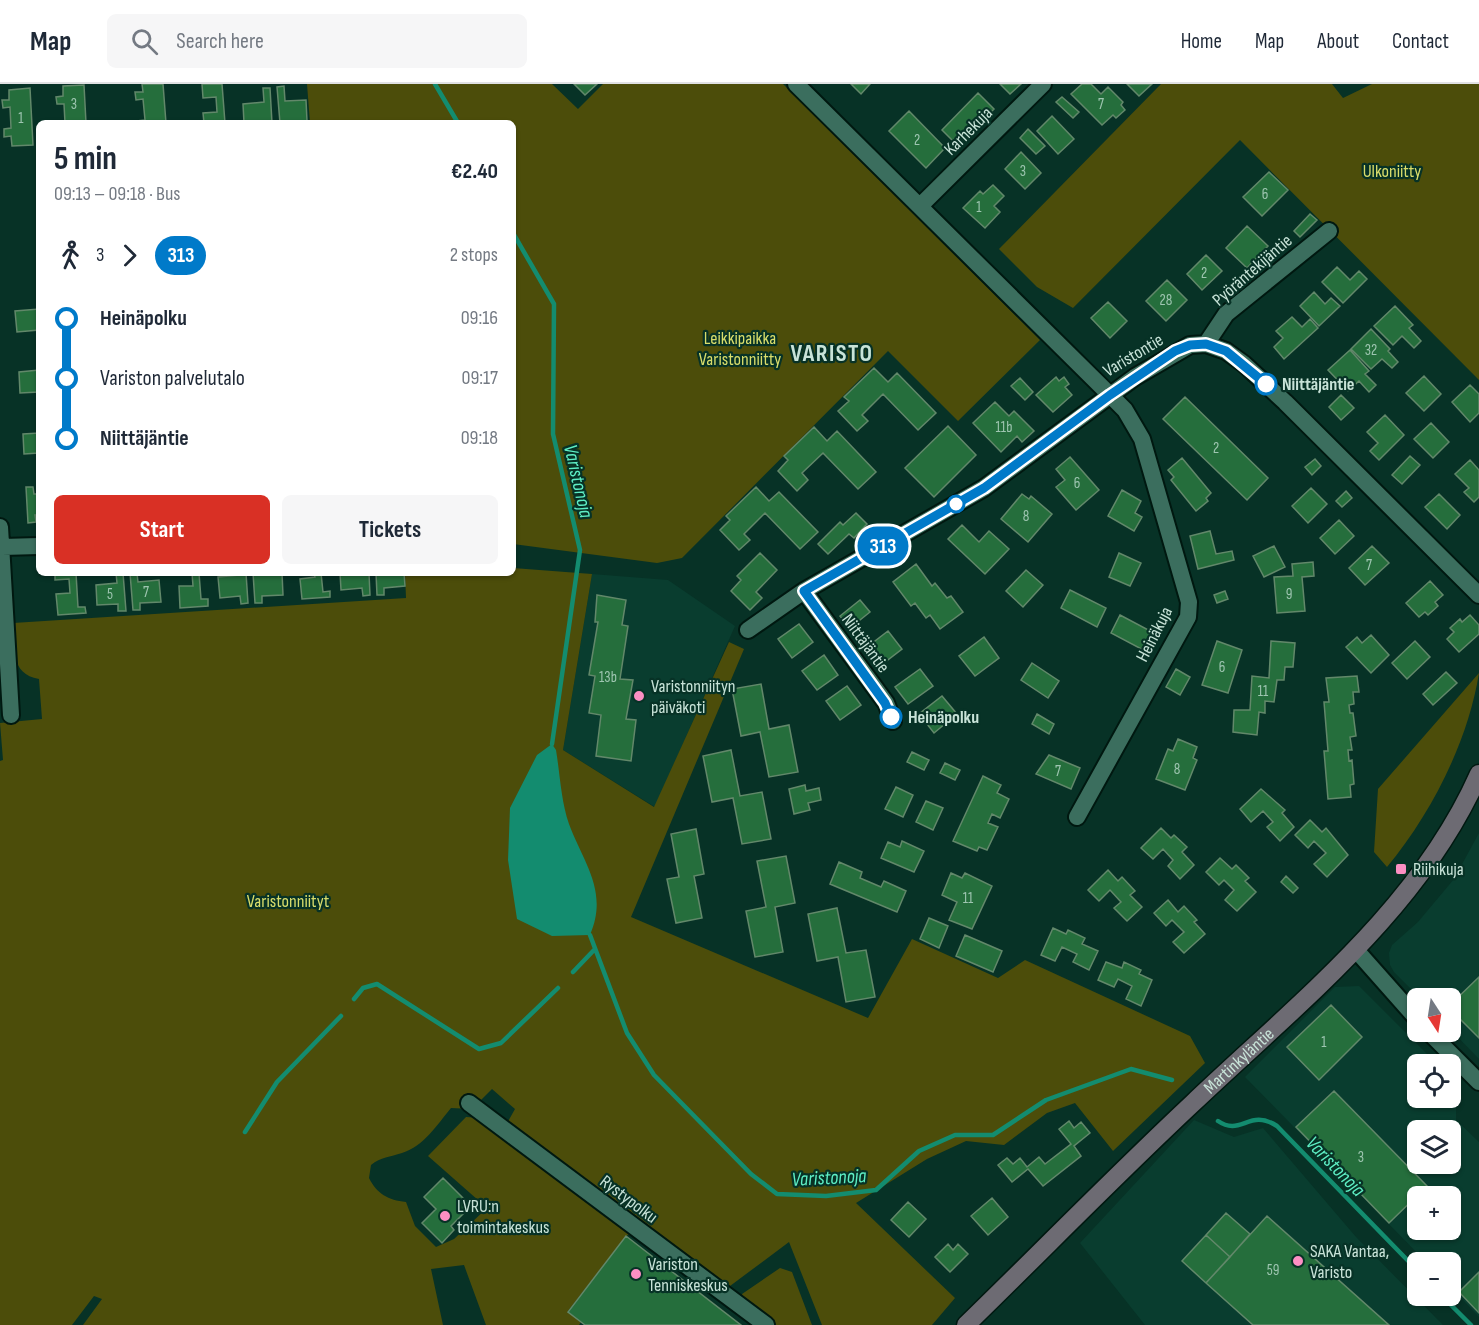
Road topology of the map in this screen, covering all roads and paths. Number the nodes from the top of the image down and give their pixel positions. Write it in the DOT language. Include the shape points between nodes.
graph roads {
  1 [pos="1042,84"];
  2 [pos="799,85"];
  3 [pos="921,206"];
  4 [pos="1329,231"];
  5 [pos="1206,344"];
  6 [pos="1110,395"];
  7 [pos="0,527"];
  8 [pos="36,546"];
  9 [pos="2,547"];
  10 [pos="804,591"];
  11 [pos="1479,595"];
  12 [pos="748,630"];
  13 [pos="11,715"];
  14 [pos="893,721"];
  15 [pos="1479,774"];
  16 [pos="1077,817"];
  17 [pos="1356,950"];
  18 [pos="1407,1008"];
  19 [pos="1439,1042"];
  20 [pos="1479,1082"];
  21 [pos="469,1103"];
  22 [pos="766,1325"];
  23 [pos="966,1325"];
  1 -- 3 [label="street, Karhekuja"];
  2 -- 3 [label="street, Varistontie"];
  3 -- 6 [label="street, Varistontie"];
  4 -- 5 [label="street, Pyöräntekijäntie" via="1226,314"];
  5 -- 6 [label="street, Varistontie" via="1175,351"];
  5 -- 11 [label="street" via="1226,351 1285,402"];
  6 -- 10 [label="street" via="984,488"];
  6 -- 16 [label="street, Heinäkuja" via="1125,410 1142,439 1190,602 1188,617"];
  7 -- 9 [label="street"];
  8 -- 9 [label="street"];
  9 -- 13 [label="street"];
  10 -- 12 [label="street"];
  10 -- 14 [label="street, Niittäjäntie" via="885,703"];
  15 -- 17 [label="main road, Martinkyläntie" via="1424,871"];
  17 -- 18 [label="street"];
  17 -- 23 [label="main road, Martinkyläntie"];
  19 -- 20 [label="street"];
  21 -- 22 [label="street, Rystypolku"];
}
